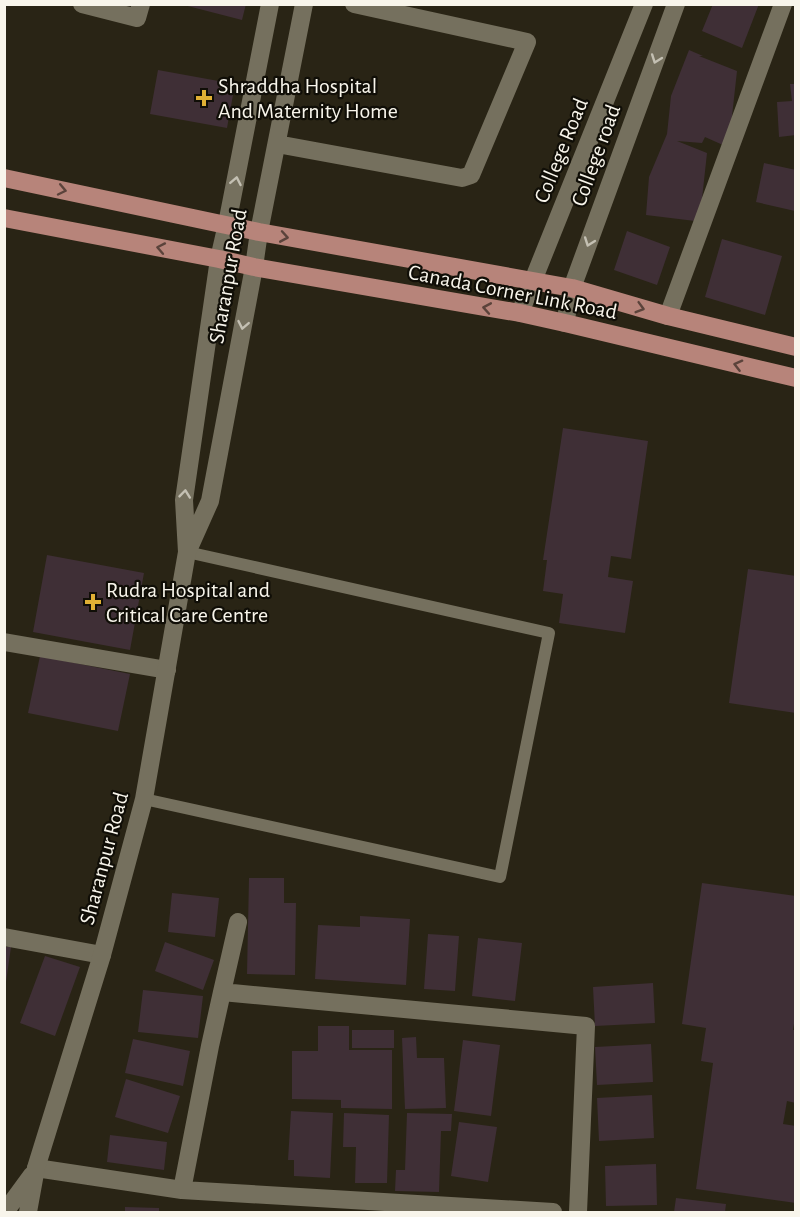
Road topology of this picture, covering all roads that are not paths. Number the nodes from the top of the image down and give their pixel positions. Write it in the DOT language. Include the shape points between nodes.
graph roads {
  1 [pos="82,4"];
  2 [pos="141,4"];
  3 [pos="270,4"];
  4 [pos="304,4"];
  5 [pos="354,4"];
  6 [pos="644,4"];
  7 [pos="676,4"];
  8 [pos="783,4"];
  9 [pos="277,144"];
  10 [pos="4,178"];
  11 [pos="4,218"];
  12 [pos="227,224"];
  13 [pos="259,232"];
  14 [pos="219,259"];
  15 [pos="254,267"];
  16 [pos="533,282"];
  17 [pos="572,288"];
  18 [pos="520,314"];
  19 [pos="668,316"];
  20 [pos="565,323"];
  21 [pos="795,347"];
  22 [pos="795,378"];
  23 [pos="187,552"];
  24 [pos="4,642"];
  25 [pos="167,670"];
  26 [pos="144,799"];
  27 [pos="238,922"];
  28 [pos="4,937"];
  29 [pos="102,955"];
  30 [pos="222,992"];
  31 [pos="36,1168"];
  32 [pos="182,1190"];
  33 [pos="5,1212"];
  34 [pos="28,1212"];
  35 [pos="553,1212"];
  36 [pos="578,1212"];
  1 -- 2 [label="street" via="137,18"];
  12 -- 3 [label="street, Sharanpur Road, one-way"];
  4 -- 9 [label="street, Sharanpur Road"];
  5 -- 9 [label="street" via="526,42 471,175 462,178"];
  6 -- 16 [label="street, College Road"];
  7 -- 17 [label="street, College road, one-way"];
  8 -- 19 [label="street"];
  9 -- 13 [label="street, Sharanpur Road"];
  10 -- 12 [label="main road, Canada Corner Link Road, one-way"];
  14 -- 11 [label="main road, Canada Corner Link Road, one-way"];
  12 -- 13 [label="main road, Canada Corner Link Road"];
  12 -- 14 [label="street, Sharanpur Road"];
  13 -- 15 [label="street, Sharanpur Road"];
  13 -- 16 [label="main road, Canada Corner Link Road, one-way"];
  14 -- 15 [label="main road, Canada Corner Link Road"];
  23 -- 14 [label="street, Sharanpur Road, one-way" via="184,500"];
  18 -- 15 [label="main road, Canada Corner Link Road, one-way"];
  15 -- 23 [label="street, Sharanpur Road, one-way" via="210,501"];
  16 -- 17 [label="main road, Canada Corner Link Road"];
  16 -- 18 [label="street, College Road"];
  17 -- 19 [label="main road, Canada Corner Link Road, one-way"];
  17 -- 20 [label="street, College road"];
  18 -- 20 [label="main road, Canada Corner Link Road"];
  19 -- 21 [label="main road, Canada Corner Link Road"];
  22 -- 20 [label="main road, Canada Corner Link Road, one-way"];
  23 -- 25 [label="street, Sharanpur Road"];
  23 -- 26 [label="lane" via="549,633 500,877"];
  24 -- 25 [label="street"];
  25 -- 26 [label="street, Sharanpur Road"];
  26 -- 29 [label="street, Sharanpur Road"];
  27 -- 30 [label="street"];
  28 -- 29 [label="street"];
  29 -- 31 [label="street, Sharanpur Road"];
  30 -- 32 [label="street"];
  30 -- 36 [label="street" via="586,1026"];
  31 -- 32 [label="street"];
  31 -- 33 [label="street, Sharanpur Road"];
  31 -- 34 [label="street, Sharanpur Road"];
  32 -- 35 [label="street"];
}
